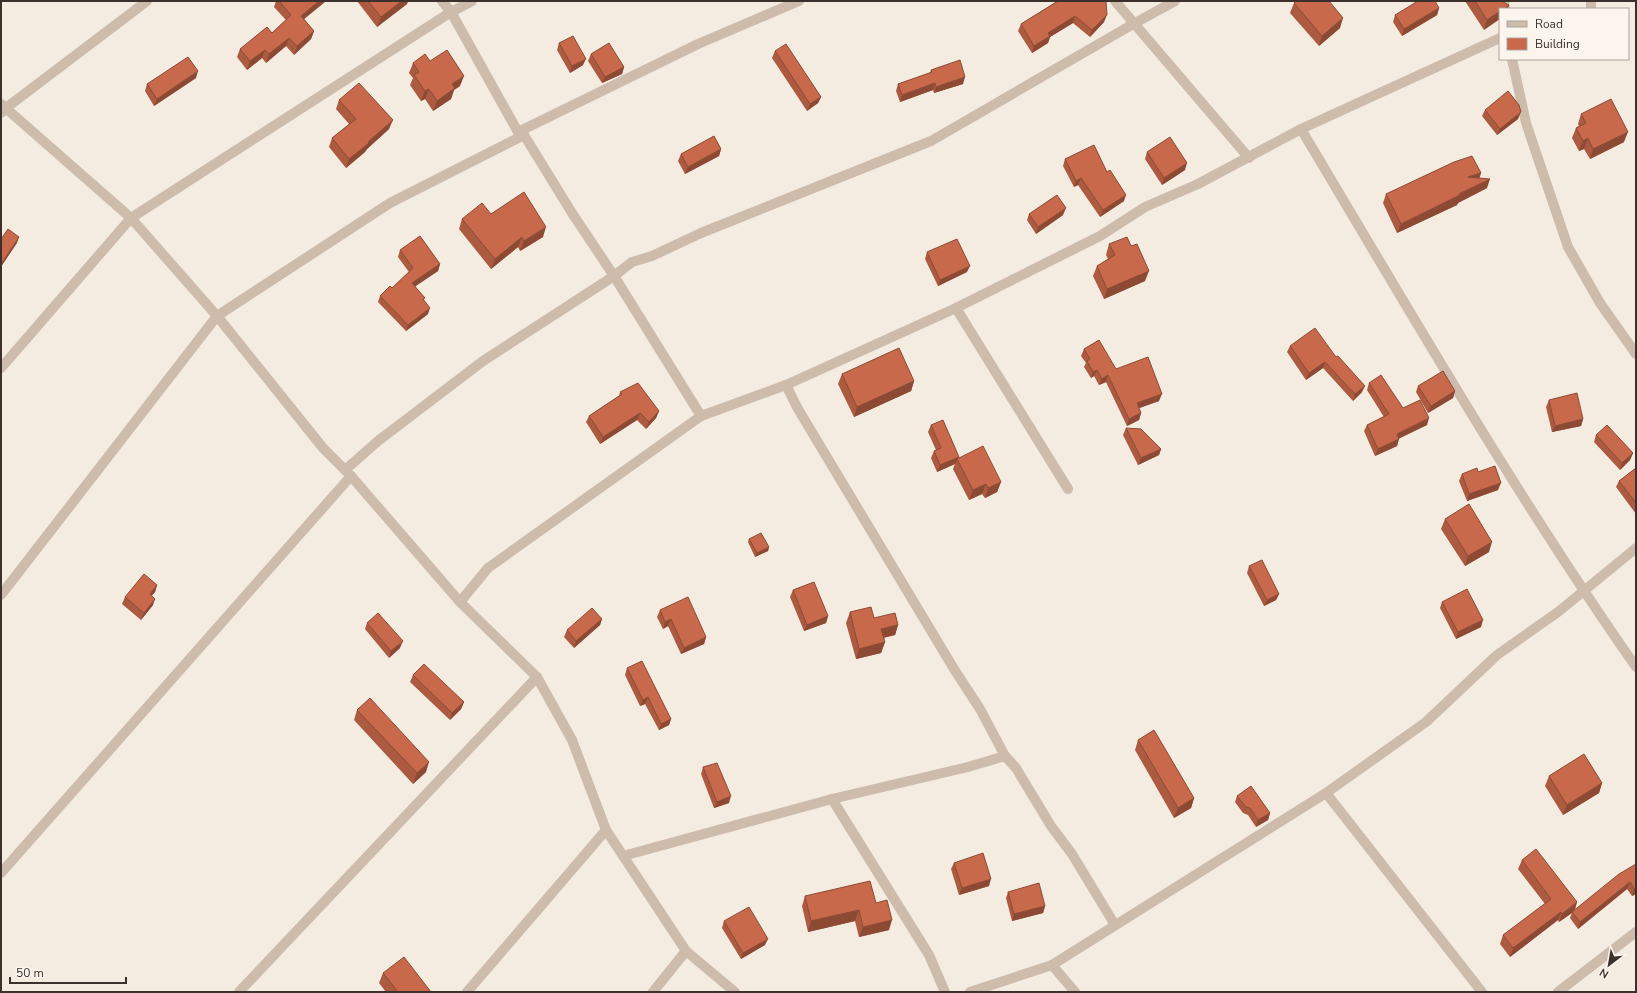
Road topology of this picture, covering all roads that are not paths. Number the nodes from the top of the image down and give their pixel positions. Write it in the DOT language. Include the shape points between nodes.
graph roads {
  1 [pos="147,1"];
  2 [pos="442,1"];
  3 [pos="472,1"];
  4 [pos="799,1"];
  5 [pos="1115,1"];
  6 [pos="1175,1"];
  7 [pos="451,12"];
  8 [pos="1135,23"];
  9 [pos="1499,38"];
  10 [pos="1512,60"];
  11 [pos="3,108"];
  12 [pos="1301,129"];
  13 [pos="521,134"];
  14 [pos="1249,158"];
  15 [pos="131,218"];
  16 [pos="614,276"];
  17 [pos="956,308"];
  18 [pos="217,316"];
  19 [pos="1636,354"];
  20 [pos="1,368"];
  21 [pos="786,385"];
  22 [pos="701,416"];
  23 [pos="348,473"];
  24 [pos="1068,489"];
  25 [pos="1636,548"];
  26 [pos="1584,592"];
  27 [pos="1,595"];
  28 [pos="460,602"];
  29 [pos="1636,667"];
  30 [pos="537,677"];
  31 [pos="1005,756"];
  32 [pos="1326,793"];
  33 [pos="832,799"];
  34 [pos="606,830"];
  35 [pos="624,856"];
  36 [pos="1,873"];
  37 [pos="1115,925"];
  38 [pos="1636,932"];
  39 [pos="686,951"];
  40 [pos="1052,965"];
  41 [pos="239,992"];
  42 [pos="466,992"];
  43 [pos="653,992"];
  44 [pos="735,992"];
  45 [pos="945,992"];
  46 [pos="970,992"];
  47 [pos="1075,992"];
  48 [pos="1482,992"];
  49 [pos="1558,992"];
  1 -- 11 [label="street"];
  2 -- 7 [label="street"];
  3 -- 7 [label="street"];
  4 -- 13 [label="street" via="698,44"];
  5 -- 8 [label="street"];
  6 -- 8 [label="street"];
  7 -- 13 [label="street"];
  7 -- 15 [label="street"];
  8 -- 14 [label="street"];
  8 -- 16 [label="street" via="931,141 632,262"];
  9 -- 12 [label="street"];
  10 -- 19 [label="street" via="1526,123 1568,247 1600,303"];
  11 -- 15 [label="street"];
  12 -- 14 [label="street"];
  12 -- 26 [label="street" via="1458,392"];
  13 -- 16 [label="street"];
  13 -- 18 [label="street" via="390,203"];
  14 -- 17 [label="street" via="1145,207 1100,236"];
  15 -- 18 [label="street"];
  15 -- 20 [label="street"];
  16 -- 22 [label="street"];
  16 -- 23 [label="street" via="483,361 378,441"];
  17 -- 21 [label="street"];
  17 -- 24 [label="street"];
  18 -- 23 [label="street" via="323,448"];
  18 -- 27 [label="street"];
  21 -- 22 [label="street"];
  21 -- 31 [label="street" via="798,409 977,704"];
  22 -- 28 [label="street" via="488,568"];
  23 -- 28 [label="street"];
  23 -- 36 [label="street"];
  25 -- 26 [label="street"];
  26 -- 29 [label="street"];
  26 -- 32 [label="street" via="1497,655 1426,722"];
  28 -- 30 [label="street"];
  30 -- 34 [label="street" via="572,740"];
  30 -- 41 [label="street"];
  31 -- 33 [label="street"];
  31 -- 37 [label="street" via="1016,768 1051,826 1072,854"];
  32 -- 37 [label="street"];
  32 -- 48 [label="street"];
  33 -- 35 [label="street"];
  33 -- 45 [label="street" via="929,955"];
  34 -- 35 [label="street"];
  34 -- 42 [label="street"];
  35 -- 39 [label="street"];
  37 -- 40 [label="street"];
  38 -- 49 [label="street"];
  39 -- 43 [label="street"];
  39 -- 44 [label="street"];
  40 -- 46 [label="street"];
  40 -- 47 [label="street"];
}
